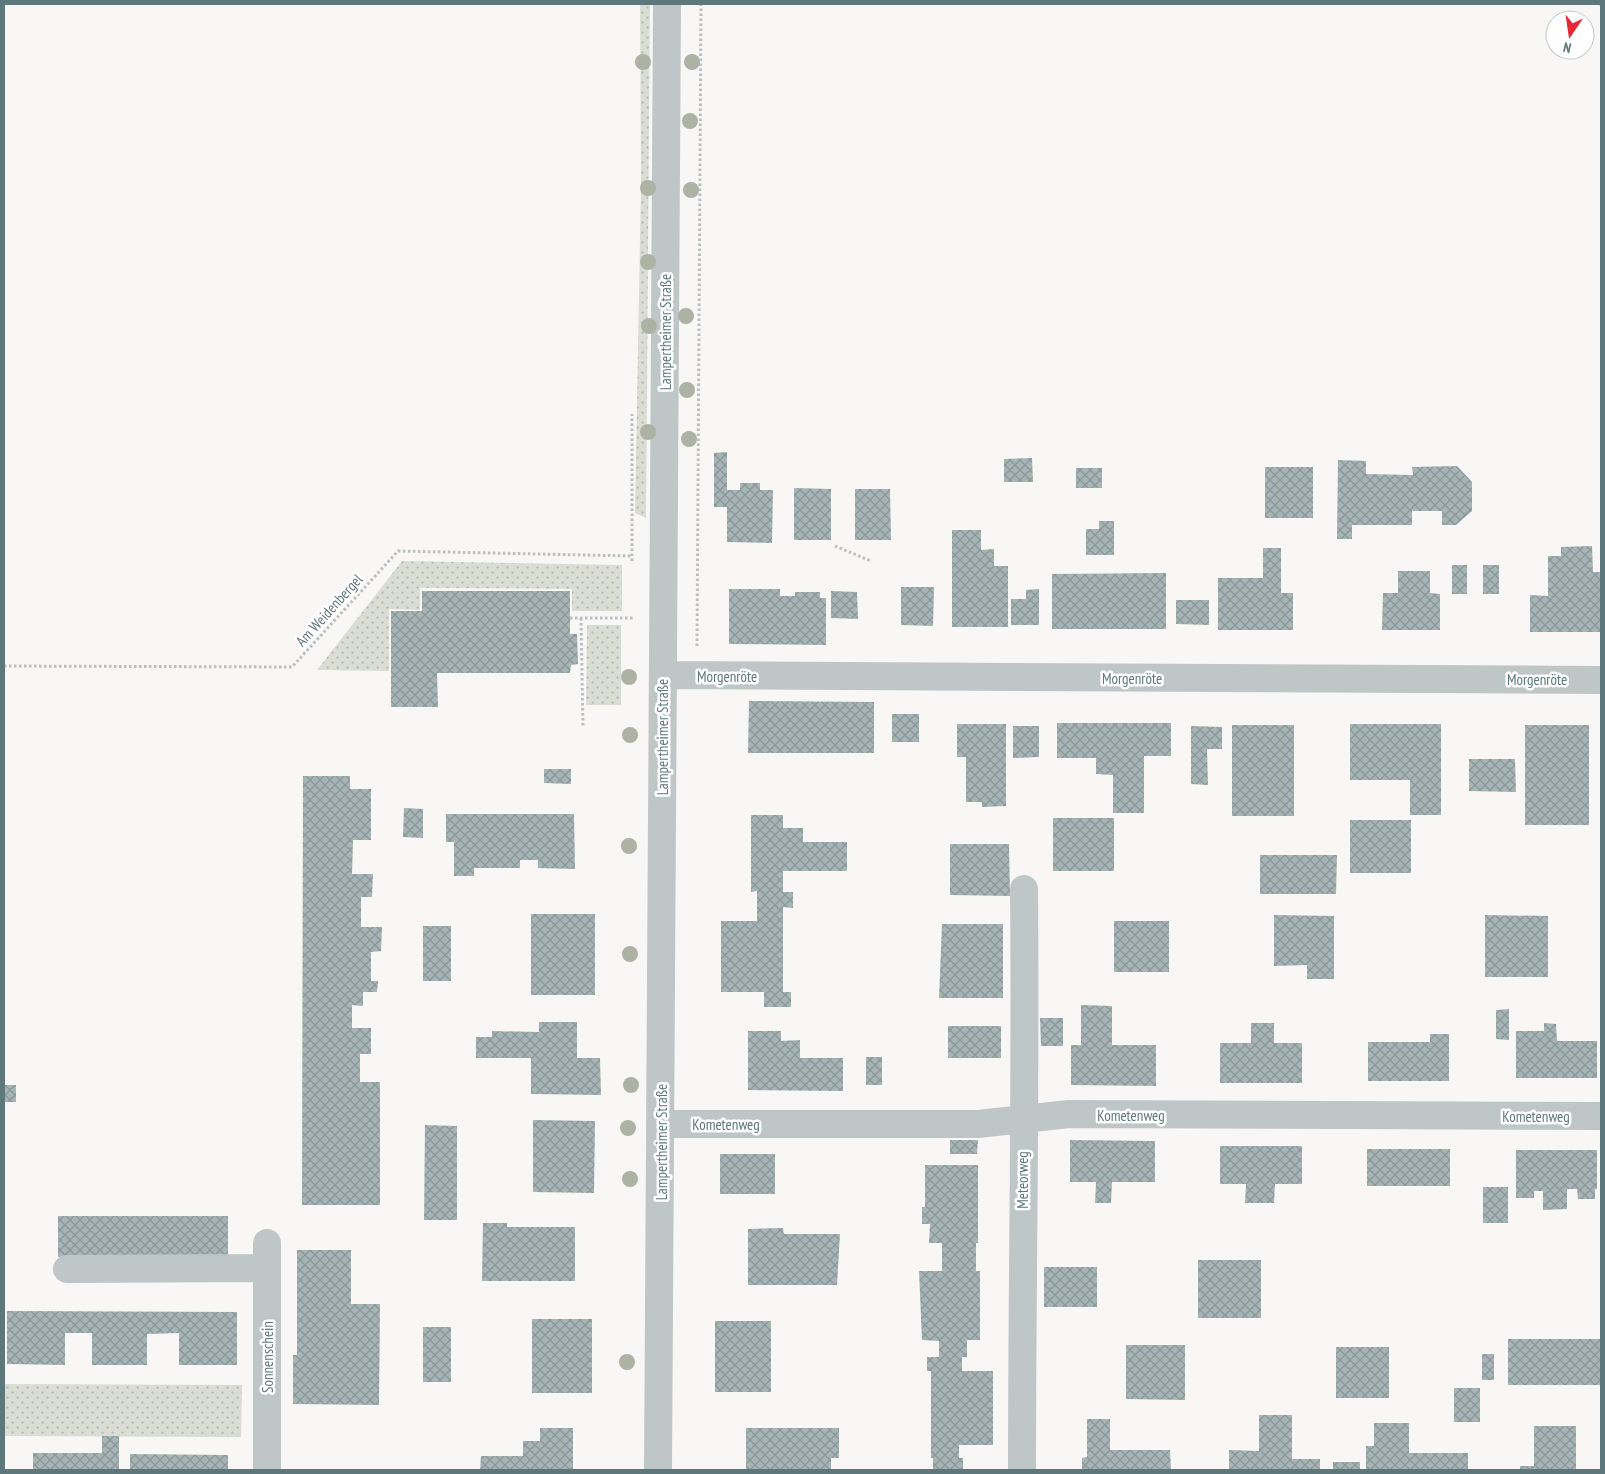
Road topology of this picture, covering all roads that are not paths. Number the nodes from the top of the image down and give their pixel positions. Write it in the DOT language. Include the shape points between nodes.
graph roads {
  1 [pos="667,4"];
  2 [pos="663,675"];
  3 [pos="1601,680"];
  4 [pos="1024,889"];
  5 [pos="1601,1116"];
  6 [pos="1024,1119"];
  7 [pos="661,1124"];
  8 [pos="67,1269"];
  9 [pos="267,1470"];
  10 [pos="658,1470"];
  11 [pos="1022,1470"];
  1 -- 2 [label="street, Lampertheimer Straße"];
  2 -- 3 [label="street, Morgenröte"];
  2 -- 7 [label="street, Lampertheimer Straße"];
  4 -- 6 [label="street, Meteorweg"];
  5 -- 6 [label="street, Kometenweg" via="1069,1114"];
  6 -- 7 [label="street, Kometenweg" via="978,1124"];
  6 -- 11 [label="street, Meteorweg"];
  7 -- 10 [label="street, Lampertheimer Straße"];
  8 -- 9 [label="street, Sonnenschein" via="267,1256"];
}
